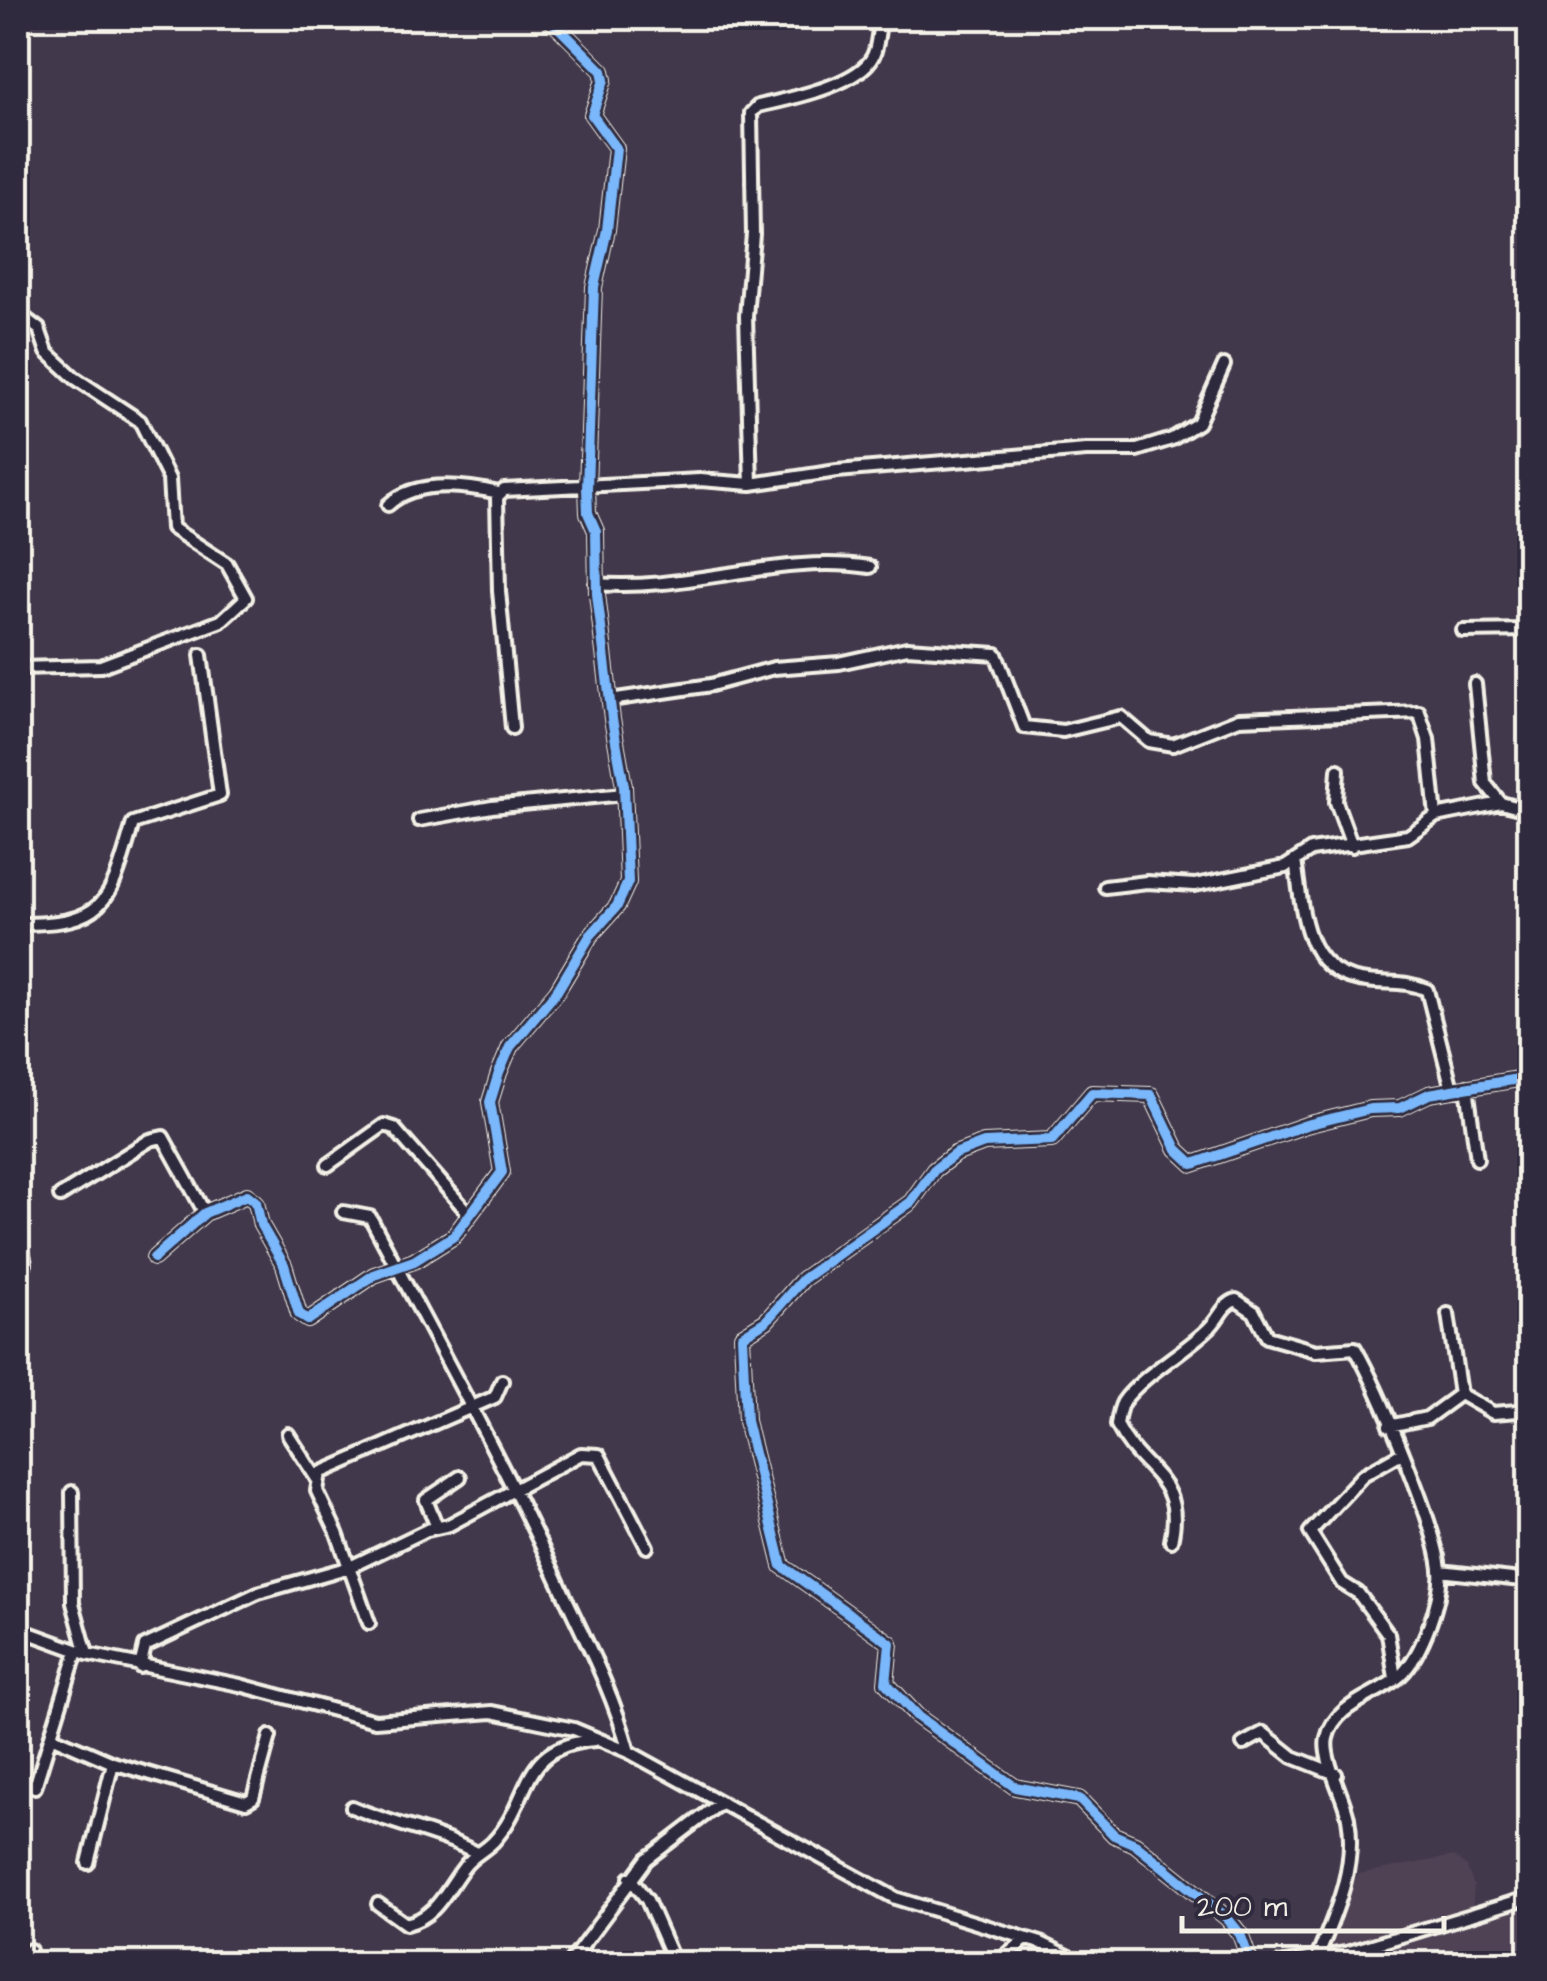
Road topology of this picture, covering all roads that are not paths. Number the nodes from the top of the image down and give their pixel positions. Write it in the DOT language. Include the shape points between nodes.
graph roads {
  1 [pos="549,18"];
  2 [pos="882,18"];
  3 [pos="1491,18"];
  4 [pos="1530,22"];
  5 [pos="18,313"];
  6 [pos="1224,365"];
  7 [pos="752,484"];
  8 [pos="588,488"];
  9 [pos="500,492"];
  10 [pos="388,505"];
  11 [pos="870,567"];
  12 [pos="596,584"];
  13 [pos="1530,630"];
  14 [pos="1463,631"];
  15 [pos="200,655"];
  16 [pos="18,668"];
  17 [pos="1475,684"];
  18 [pos="610,700"];
  19 [pos="512,728"];
  20 [pos="1338,770"];
  21 [pos="624,794"];
  22 [pos="1501,803"];
  23 [pos="1530,810"];
  24 [pos="1436,816"];
  25 [pos="419,820"];
  26 [pos="1352,846"];
  27 [pos="1295,861"];
  28 [pos="1105,886"];
  29 [pos="18,924"];
  30 [pos="1530,1077"];
  31 [pos="1468,1087"];
  32 [pos="1452,1090"];
  33 [pos="1477,1159"];
  34 [pos="328,1165"];
  35 [pos="60,1196"];
  36 [pos="342,1212"];
  37 [pos="204,1213"];
  38 [pos="470,1215"];
  39 [pos="18,1229"];
  40 [pos="154,1258"];
  41 [pos="397,1268"];
  42 [pos="18,1275"];
  43 [pos="1448,1314"];
  44 [pos="502,1381"];
  45 [pos="1460,1394"];
  46 [pos="468,1405"];
  47 [pos="1530,1410"];
  48 [pos="1389,1426"];
  49 [pos="288,1434"];
  50 [pos="1400,1454"];
  51 [pos="460,1477"];
  52 [pos="317,1479"];
  53 [pos="513,1488"];
  54 [pos="72,1492"];
  55 [pos="438,1527"];
  56 [pos="1171,1542"];
  57 [pos="647,1547"];
  58 [pos="350,1567"];
  59 [pos="1440,1571"];
  60 [pos="1530,1581"];
  61 [pos="369,1623"];
  62 [pos="18,1629"];
  63 [pos="82,1653"];
  64 [pos="140,1667"];
  65 [pos="1395,1678"];
  66 [pos="270,1736"];
  67 [pos="53,1737"];
  68 [pos="601,1740"];
  69 [pos="1243,1744"];
  70 [pos="630,1752"];
  71 [pos="113,1763"];
  72 [pos="1336,1774"];
  73 [pos="18,1778"];
  74 [pos="719,1804"];
  75 [pos="352,1807"];
  76 [pos="477,1853"];
  77 [pos="88,1862"];
  78 [pos="630,1878"];
  79 [pos="1530,1898"];
  80 [pos="378,1904"];
  81 [pos="1026,1939"];
  82 [pos="30,1950"];
  83 [pos="1317,1958"];
  84 [pos="18,1962"];
  85 [pos="569,1964"];
  86 [pos="675,1964"];
  87 [pos="996,1964"];
  88 [pos="1085,1964"];
  89 [pos="1251,1964"];
  90 [pos="1279,1964"];
  1 -- 8 [label="street" via="602,72 592,115 616,148 594,287"];
  2 -- 7 [label="street" via="865,66 822,90 751,112 754,234 746,316"];
  3 -- 4 [label="street"];
  5 -- 16 [label="street" via="39,329 47,352 75,378 140,421 169,479 172,528 227,564 246,598 221,621 101,666"];
  6 -- 7 [label="street" via="1198,423 1138,450 837,471"];
  7 -- 8 [label="street" via="700,480"];
  8 -- 9 [label="street"];
  8 -- 12 [label="street"];
  9 -- 10 [label="street" via="418,489"];
  9 -- 19 [label="street"];
  11 -- 12 [label="street" via="833,561 648,587"];
  12 -- 18 [label="street"];
  13 -- 14 [label="street"];
  15 -- 29 [label="street" via="220,795 134,824 106,898 90,916"];
  17 -- 22 [label="street" via="1485,783"];
  18 -- 21 [label="street"];
  18 -- 24 [label="street" via="907,648 996,654 1024,727 1063,731 1121,718 1162,745 1239,719 1419,712"];
  20 -- 26 [label="street" via="1336,802"];
  21 -- 25 [label="street"];
  21 -- 38 [label="street" via="630,863 622,898 510,1047 490,1102 502,1172"];
  22 -- 23 [label="street"];
  22 -- 24 [label="street"];
  24 -- 26 [label="street" via="1408,836"];
  26 -- 27 [label="street" via="1311,850"];
  27 -- 28 [label="street" via="1196,885"];
  27 -- 32 [label="street" via="1313,951 1345,977 1398,980 1427,990"];
  30 -- 31 [label="street"];
  31 -- 32 [label="street"];
  31 -- 33 [label="street"];
  32 -- 89 [label="street" via="1400,1108 1306,1125 1193,1164 1178,1149 1151,1095 1092,1093 1052,1140 984,1143 955,1154 911,1202 803,1278 741,1341 746,1422 782,1566 890,1644 886,1683 918,1716 1015,1788 1078,1799 1114,1835 1135,1844 1227,1918"];
  34 -- 38 [label="street" via="384,1125 394,1128"];
  35 -- 37 [label="street" via="164,1136"];
  36 -- 41 [label="street" via="370,1216"];
  37 -- 40 [label="street"];
  37 -- 41 [label="street" via="247,1195 256,1202 299,1314 308,1320 374,1275"];
  38 -- 41 [label="street" via="454,1236"];
  39 -- 42 [label="street" via="25,1264"];
  41 -- 46 [label="street"];
  43 -- 45 [label="street"];
  44 -- 46 [label="street" via="495,1397"];
  45 -- 47 [label="street" via="1493,1413"];
  45 -- 48 [label="street" via="1427,1418"];
  46 -- 52 [label="street"];
  46 -- 53 [label="street"];
  48 -- 50 [label="street"];
  48 -- 56 [label="street" via="1354,1348 1316,1351 1267,1337 1245,1302 1226,1303 1214,1324 1133,1392 1118,1414 1122,1436 1171,1497 1178,1517"];
  49 -- 52 [label="street"];
  50 -- 59 [label="street"];
  50 -- 65 [label="street" via="1363,1475 1310,1532 1342,1583 1388,1634"];
  51 -- 55 [label="street" via="426,1500"];
  52 -- 58 [label="street"];
  53 -- 55 [label="street"];
  53 -- 57 [label="street" via="581,1454 599,1456"];
  53 -- 70 [label="street" via="602,1675"];
  54 -- 63 [label="street" via="73,1603"];
  55 -- 58 [label="street"];
  58 -- 61 [label="street"];
  58 -- 64 [label="street" via="234,1602 145,1646"];
  59 -- 60 [label="street"];
  59 -- 65 [label="street" via="1418,1647"];
  62 -- 63 [label="street"];
  63 -- 64 [label="street"];
  63 -- 67 [label="street"];
  64 -- 68 [label="street" via="375,1721 492,1712 548,1721"];
  65 -- 72 [label="street" via="1349,1707 1331,1728 1326,1754"];
  66 -- 71 [label="street" via="253,1798 246,1802"];
  67 -- 71 [label="street"];
  67 -- 73 [label="street" via="36,1787"];
  68 -- 70 [label="street"];
  68 -- 76 [label="street" via="566,1742 552,1750 493,1842"];
  69 -- 72 [label="street" via="1263,1733 1293,1758"];
  70 -- 74 [label="street"];
  71 -- 77 [label="street"];
  72 -- 83 [label="street" via="1349,1821 1348,1872"];
  74 -- 78 [label="street"];
  74 -- 81 [label="street" via="895,1898"];
  75 -- 76 [label="street" via="397,1826 438,1833"];
  76 -- 80 [label="street" via="420,1921 406,1924"];
  78 -- 85 [label="street"];
  78 -- 86 [label="street"];
  79 -- 83 [label="street"];
  81 -- 87 [label="street"];
  81 -- 88 [label="street"];
  82 -- 84 [label="street"];
  83 -- 90 [label="street"];
}
